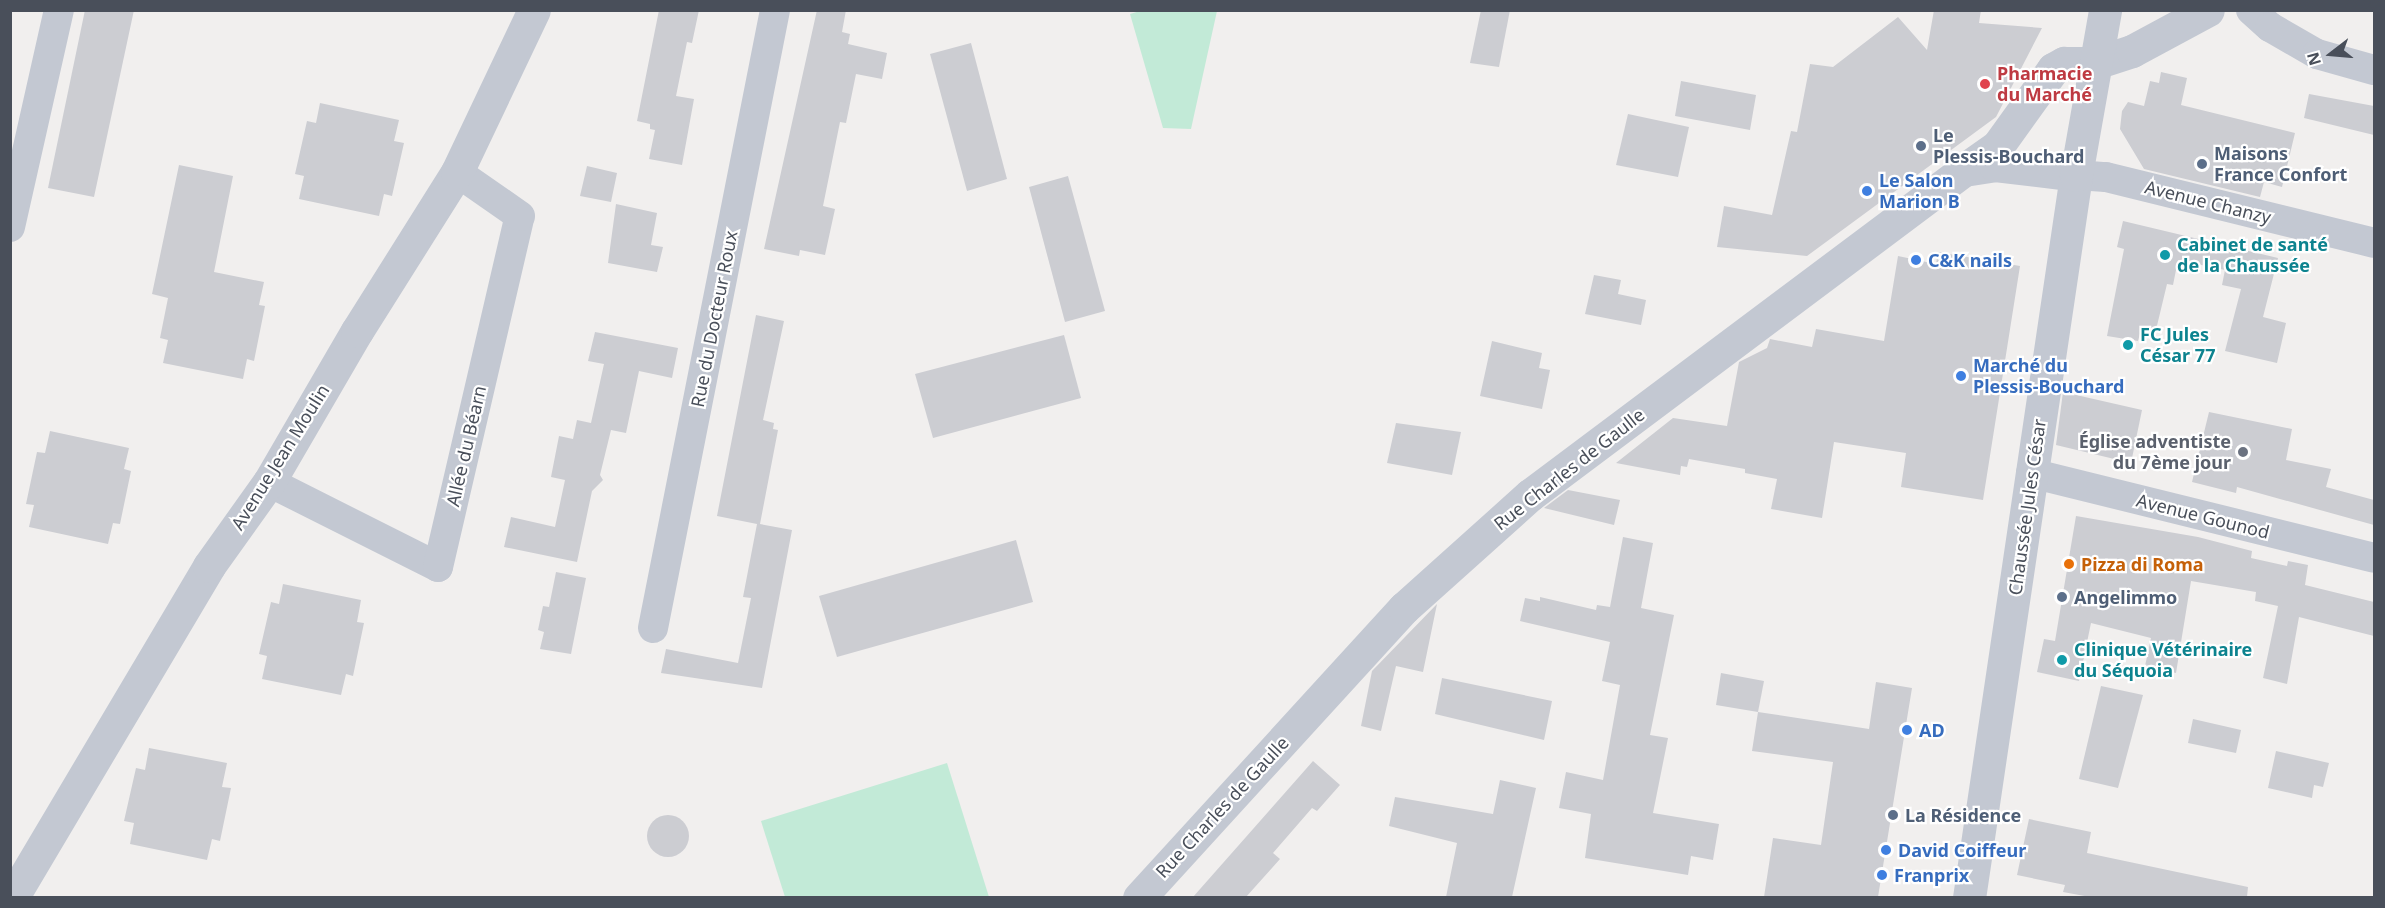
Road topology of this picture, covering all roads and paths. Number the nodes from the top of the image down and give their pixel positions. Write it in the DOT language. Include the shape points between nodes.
graph roads {
  1 [pos="59,10"];
  2 [pos="534,10"];
  3 [pos="775,10"];
  4 [pos="2104,10"];
  5 [pos="2208,10"];
  6 [pos="2251,10"];
  7 [pos="2095,63"];
  8 [pos="2374,70"];
  9 [pos="1964,170"];
  10 [pos="457,172"];
  11 [pos="2076,174"];
  12 [pos="10,227"];
  13 [pos="2374,243"];
  14 [pos="2031,473"];
  15 [pos="269,482"];
  16 [pos="2374,558"];
  17 [pos="653,628"];
  18 [pos="12,897"];
  19 [pos="1139,897"];
  20 [pos="1969,897"];
  1 -- 12 [label="street"];
  2 -- 10 [label="street, Avenue Jean Moulin"];
  3 -- 17 [label="street, Rue du Docteur Roux"];
  4 -- 7 [label="street, Chaussée Jules César"];
  5 -- 7 [label="street" via="2158,40"];
  6 -- 8 [label="street" via="2270,27 2317,54"];
  7 -- 9 [label="street" via="2064,63 2053,69 1997,147"];
  7 -- 11 [label="street, Chaussée Jules César"];
  9 -- 11 [label="street, Rue Charles de Gaulle" via="1995,165"];
  9 -- 19 [label="street, Rue Charles de Gaulle" via="1530,495 1404,608"];
  10 -- 15 [label="street, Avenue Jean Moulin" via="357,331"];
  10 -- 15 [label="street, Allée du Béarn" via="520,216 438,567"];
  11 -- 13 [label="street, Avenue Chanzy" via="2106,177"];
  11 -- 14 [label="street, Chaussée Jules César"];
  14 -- 16 [label="street, Avenue Gounod"];
  14 -- 20 [label="street, Chaussée Jules César"];
  15 -- 18 [label="street, Avenue Jean Moulin" via="209,566"];
}
